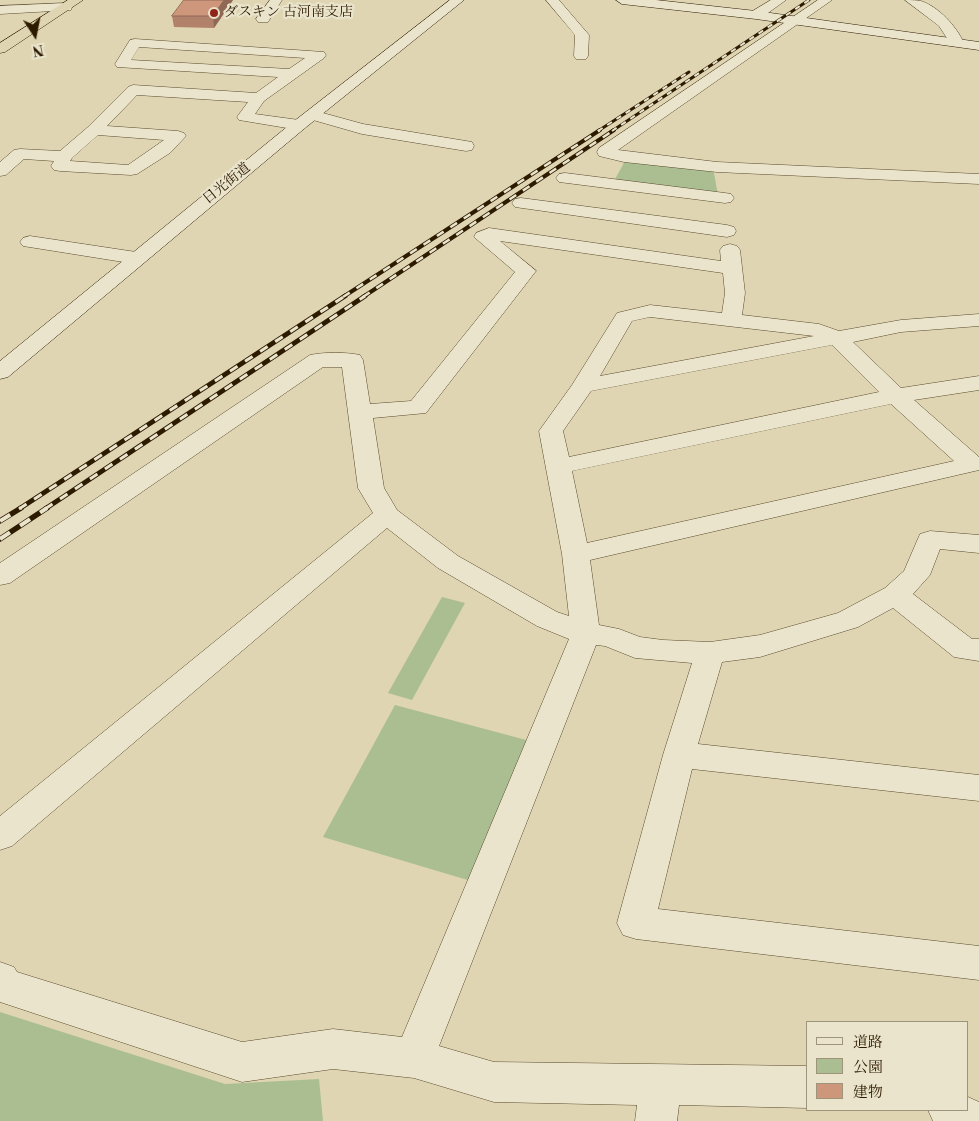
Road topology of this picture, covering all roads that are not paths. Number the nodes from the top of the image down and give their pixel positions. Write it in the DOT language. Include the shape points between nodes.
graph roads {
  1 [pos="276,0"];
  2 [pos="458,0"];
  3 [pos="552,0"];
  4 [pos="622,0"];
  5 [pos="780,0"];
  6 [pos="826,0"];
  7 [pos="911,0"];
  8 [pos="72,3"];
  9 [pos="0,10"];
  10 [pos="756,15"];
  11 [pos="263,19"];
  12 [pos="795,22"];
  13 [pos="957,43"];
  14 [pos="979,46"];
  15 [pos="0,49"];
  16 [pos="581,56"];
  17 [pos="293,74"];
  18 [pos="259,98"];
  19 [pos="305,120"];
  20 [pos="94,130"];
  21 [pos="466,146"];
  22 [pos="64,156"];
  23 [pos="717,168"];
  24 [pos="0,171"];
  25 [pos="565,178"];
  26 [pos="979,179"];
  27 [pos="725,198"];
  28 [pos="522,203"];
  29 [pos="727,231"];
  30 [pos="30,242"];
  31 [pos="136,258"];
  32 [pos="732,268"];
  33 [pos="731,319"];
  34 [pos="979,320"];
  35 [pos="836,338"];
  36 [pos="0,372"];
  37 [pos="979,383"];
  38 [pos="583,386"];
  39 [pos="896,396"];
  40 [pos="360,412"];
  41 [pos="559,466"];
  42 [pos="387,515"];
  43 [pos="979,544"];
  44 [pos="576,554"];
  45 [pos="0,576"];
  46 [pos="895,594"];
  47 [pos="586,634"];
  48 [pos="979,650"];
  49 [pos="710,653"];
  50 [pos="679,755"];
  51 [pos="979,788"];
  52 [pos="0,836"];
  53 [pos="979,963"];
  54 [pos="0,980"];
  55 [pos="414,1058"];
  56 [pos="806,1087"];
  57 [pos="658,1103"];
  58 [pos="951,1111"];
  59 [pos="974,1121"];
  1 -- 11 [label="street"];
  2 -- 19 [label="street, 日光街道"];
  3 -- 16 [label="street" via="582,36"];
  4 -- 10 [label="street"];
  5 -- 10 [label="street"];
  6 -- 12 [label="street"];
  7 -- 13 [label="street" via="948,25"];
  8 -- 9 [label="street"];
  8 -- 15 [label="highway"];
  10 -- 12 [label="street"];
  12 -- 13 [label="street"];
  12 -- 23 [label="street" via="605,152"];
  13 -- 14 [label="street"];
  17 -- 17 [label="street" via="319,55 135,43 122,64"];
  17 -- 18 [label="street"];
  18 -- 19 [label="street" via="244,117"];
  18 -- 20 [label="street" via="133,90"];
  19 -- 21 [label="street"];
  19 -- 31 [label="street, 日光街道"];
  20 -- 22 [label="street"];
  20 -- 22 [label="street" via="178,136 131,170 60,166"];
  22 -- 24 [label="street" via="20,154"];
  23 -- 26 [label="street"];
  23 -- 27 [label="street"];
  25 -- 27 [label="street"];
  27 -- 29 [label="street"];
  28 -- 29 [label="street"];
  29 -- 32 [label="street"];
  30 -- 31 [label="street"];
  31 -- 36 [label="street, 日光街道"];
  32 -- 33 [label="street" via="735,293"];
  32 -- 40 [label="street" via="489,234 482,238 526,271 418,408"];
  33 -- 35 [label="street" via="819,330"];
  33 -- 38 [label="street" via="650,311 624,317"];
  34 -- 35 [label="street" via="948,320"];
  35 -- 38 [label="street"];
  35 -- 39 [label="street"];
  37 -- 39 [label="street"];
  38 -- 41 [label="street" via="551,431"];
  39 -- 41 [label="street"];
  39 -- 44 [label="street" via="972,464"];
  40 -- 42 [label="street" via="371,488"];
  40 -- 45 [label="street" via="352,360 318,360"];
  41 -- 44 [label="street"];
  42 -- 47 [label="street" via="448,562 547,619"];
  42 -- 52 [label="street"];
  43 -- 46 [label="street" via="930,540 916,575"];
  44 -- 47 [label="street"];
  46 -- 48 [label="street" via="965,649"];
  46 -- 49 [label="street" via="848,620 760,646"];
  47 -- 49 [label="street" via="609,636 635,647"];
  47 -- 55 [label="street"];
  49 -- 50 [label="street"];
  50 -- 51 [label="street"];
  50 -- 53 [label="street" via="636,923"];
  54 -- 55 [label="street" via="4,986 242,1062 333,1048"];
  55 -- 57 [label="street" via="494,1082"];
  56 -- 57 [label="street"];
  58 -- 59 [label="street"];
}
